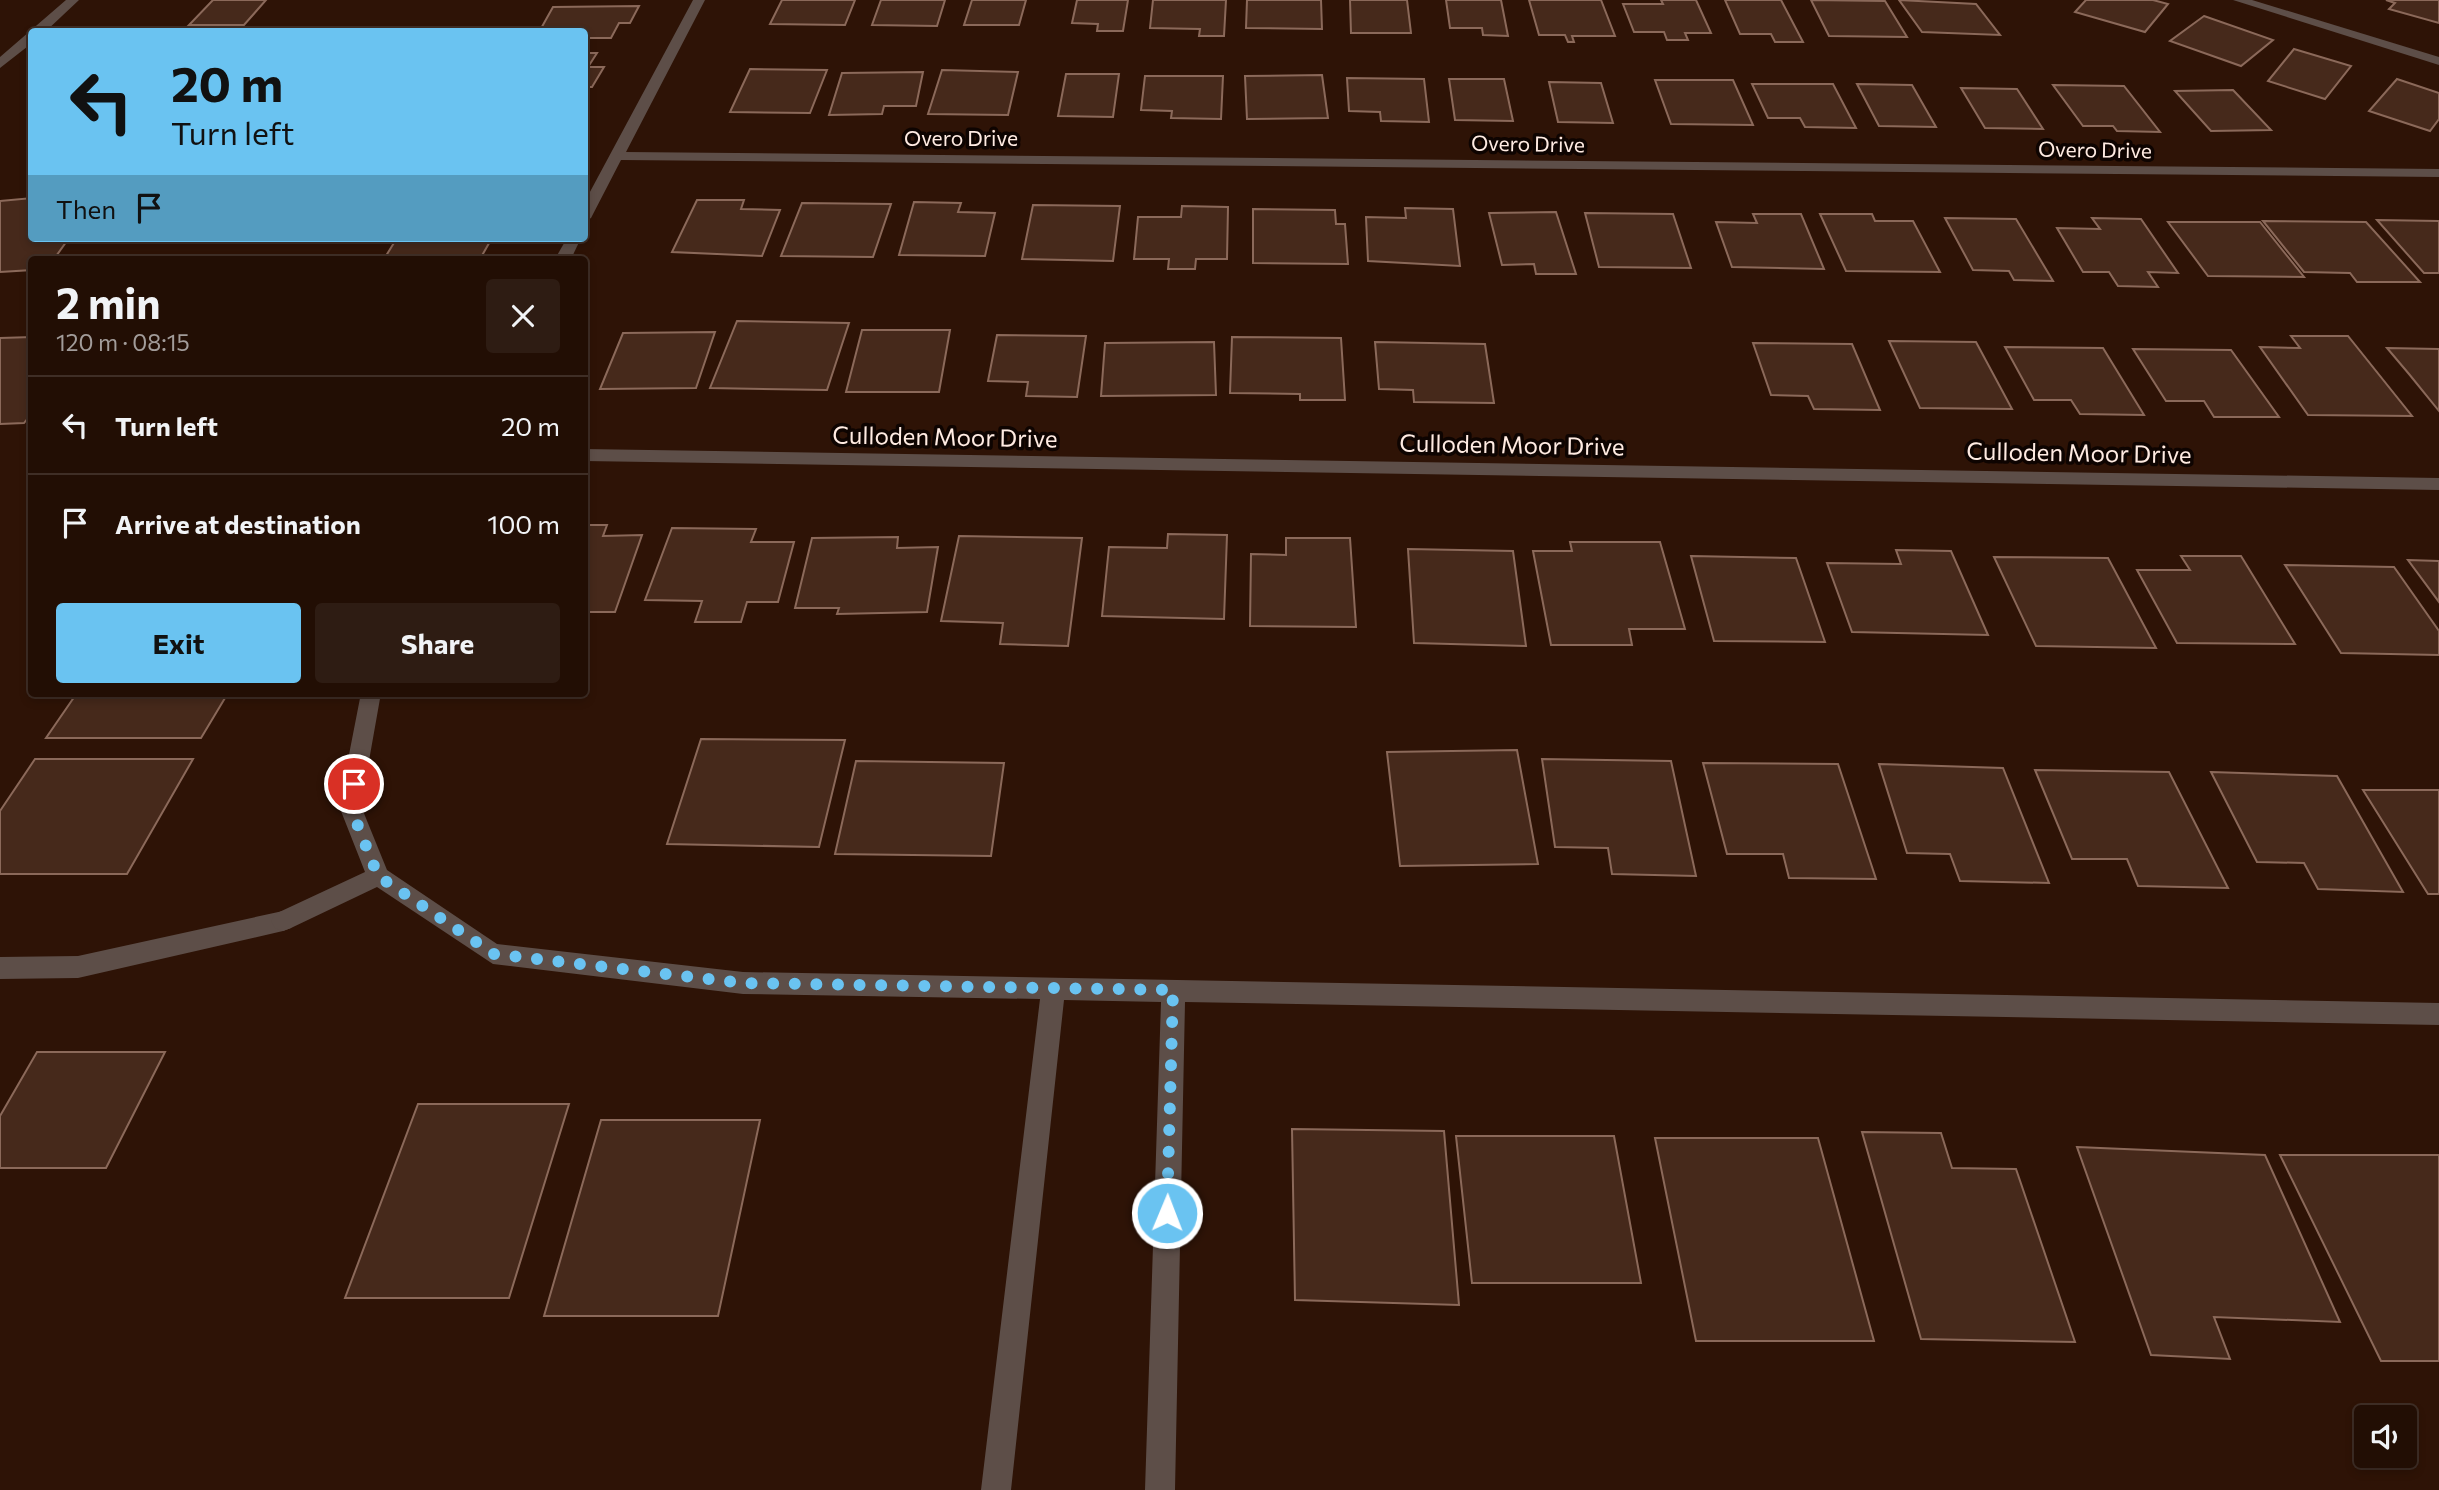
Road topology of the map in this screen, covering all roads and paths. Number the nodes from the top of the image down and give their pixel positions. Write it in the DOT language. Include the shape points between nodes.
graph roads {
  1 [pos="72,0"];
  2 [pos="699,0"];
  3 [pos="2239,0"];
  4 [pos="41,28"];
  5 [pos="28,40"];
  6 [pos="2439,61"];
  7 [pos="0,64"];
  8 [pos="617,156"];
  9 [pos="2439,173"];
  10 [pos="588,210"];
  11 [pos="588,455"];
  12 [pos="2439,484"];
  13 [pos="370,697"];
  14 [pos="378,876"];
  15 [pos="0,968"];
  16 [pos="1053,989"];
  17 [pos="1173,990"];
  18 [pos="2439,1014"];
  19 [pos="996,1490"];
  20 [pos="1160,1490"];
  1 -- 4 [label="street"];
  2 -- 8 [label="street"];
  3 -- 6 [label="street"];
  5 -- 7 [label="street"];
  8 -- 9 [label="street, Overo Drive"];
  8 -- 10 [label="street"];
  11 -- 12 [label="street, Culloden Moor Drive"];
  13 -- 14 [label="street" via="350,806"];
  14 -- 15 [label="street" via="284,921 79,967"];
  14 -- 16 [label="street" via="494,954 743,983"];
  16 -- 17 [label="street"];
  16 -- 19 [label="street"];
  17 -- 18 [label="street"];
  17 -- 20 [label="street"];
}
